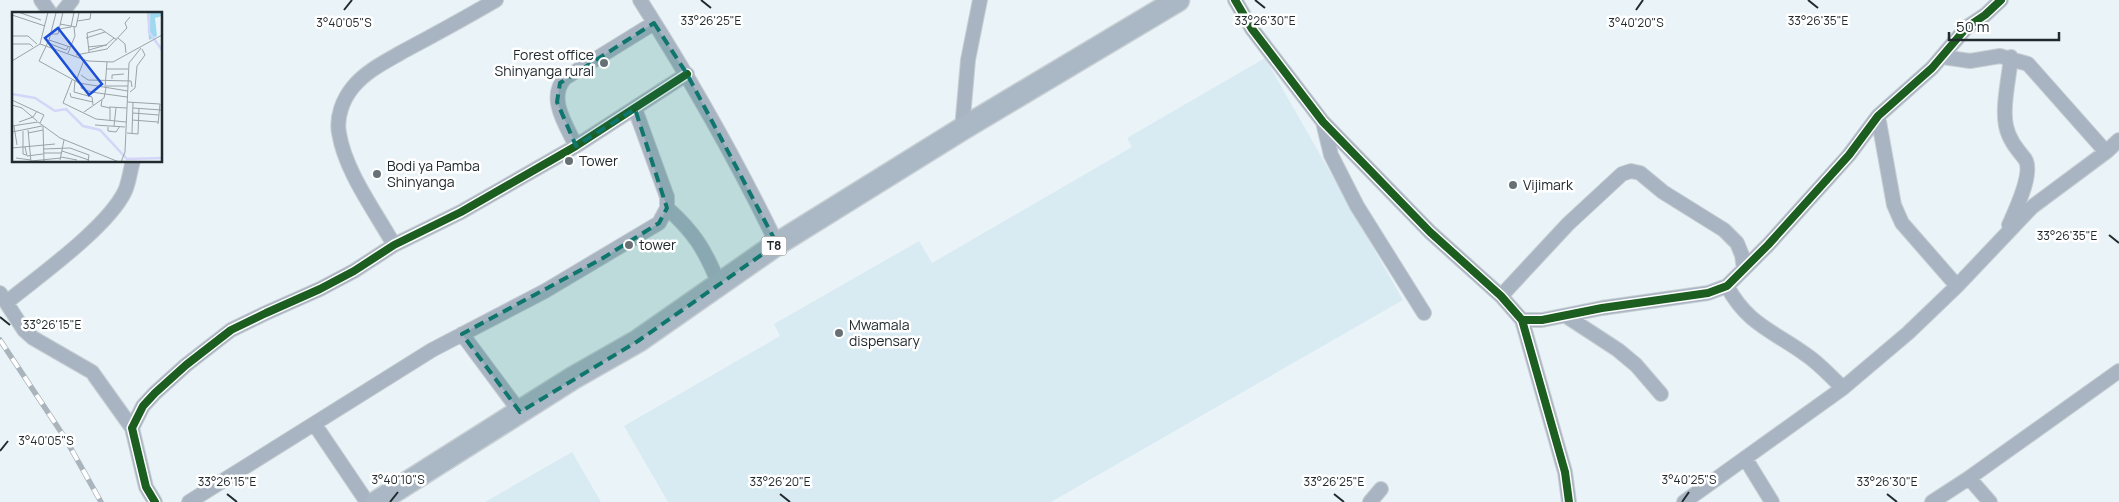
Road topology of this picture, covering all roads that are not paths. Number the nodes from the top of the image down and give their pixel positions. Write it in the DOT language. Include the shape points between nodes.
graph roads {
  1 [pos="41,0"];
  2 [pos="72,0"];
  3 [pos="496,0"];
  4 [pos="640,0"];
  5 [pos="980,0"];
  6 [pos="1178,0"];
  7 [pos="1235,0"];
  8 [pos="2000,0"];
  9 [pos="50,12"];
  10 [pos="63,12"];
  11 [pos="654,23"];
  12 [pos="1942,57"];
  13 [pos="2011,58"];
  14 [pos="687,74"];
  15 [pos="635,109"];
  16 [pos="1878,116"];
  17 [pos="1323,122"];
  18 [pos="962,129"];
  19 [pos="2119,140"];
  20 [pos="576,146"];
  21 [pos="2106,152"];
  22 [pos="133,162"];
  23 [pos="667,208"];
  24 [pos="2004,234"];
  25 [pos="777,244"];
  26 [pos="394,245"];
  27 [pos="1744,269"];
  28 [pos="719,284"];
  29 [pos="1726,286"];
  30 [pos="1957,286"];
  31 [pos="1501,296"];
  32 [pos="3,298"];
  33 [pos="1424,313"];
  34 [pos="1566,316"];
  35 [pos="1522,320"];
  36 [pos="462,334"];
  37 [pos="2119,371"];
  38 [pos="1843,388"];
  39 [pos="1661,394"];
  40 [pos="520,412"];
  41 [pos="314,425"];
  42 [pos="132,428"];
  43 [pos="1745,458"];
  44 [pos="1969,478"];
  45 [pos="1381,489"];
  46 [pos="154,502"];
  47 [pos="189,502"];
  48 [pos="367,502"];
  49 [pos="377,502"];
  50 [pos="1370,502"];
  51 [pos="1569,502"];
  52 [pos="1684,502"];
  53 [pos="1772,502"];
  54 [pos="1932,502"];
  55 [pos="1990,502"];
  1 -- 9 [label="street"];
  2 -- 10 [label="street"];
  3 -- 26 [label="street" via="376,66 353,86 342,105 338,131 343,151"];
  4 -- 11 [label="street"];
  5 -- 18 [label="street" via="968,60"];
  6 -- 18 [label="highway, T8"];
  7 -- 17 [label="street" via="1252,29"];
  8 -- 12 [label="street" via="1967,28"];
  11 -- 14 [label="street"];
  11 -- 20 [label="street" via="560,83 556,91 557,102"];
  12 -- 13 [label="street" via="1970,61 2000,56"];
  12 -- 16 [label="street"];
  13 -- 21 [label="street" via="2028,64"];
  13 -- 24 [label="street" via="2006,125 2028,168"];
  14 -- 15 [label="street"];
  14 -- 25 [label="street"];
  15 -- 20 [label="street"];
  15 -- 23 [label="street" via="667,197"];
  16 -- 27 [label="street" via="1849,155"];
  16 -- 30 [label="street" via="1894,205 1902,223"];
  17 -- 31 [label="street" via="1430,232"];
  17 -- 33 [label="street" via="1331,155 1358,206"];
  18 -- 25 [label="highway, T8"];
  19 -- 21 [label="street"];
  20 -- 26 [label="street" via="461,212"];
  21 -- 24 [label="street" via="2032,207"];
  22 -- 32 [label="street" via="125,191 108,214 80,241"];
  23 -- 28 [label="street" via="703,248"];
  23 -- 36 [label="street" via="659,223 620,248"];
  24 -- 30 [label="street"];
  25 -- 28 [label="highway, T8"];
  26 -- 42 [label="street" via="320,289 231,330 155,393 143,406"];
  27 -- 29 [label="street"];
  27 -- 31 [label="street" via="1736,243 1724,230 1663,192 1640,173 1631,171 1622,174 1568,224"];
  28 -- 40 [label="highway, T8" via="638,341"];
  29 -- 34 [label="street" via="1708,293"];
  29 -- 38 [label="street" via="1735,301 1756,322 1806,354"];
  30 -- 38 [label="street"];
  31 -- 35 [label="street"];
  32 -- 42 [label="street" via="33,338 92,372"];
  34 -- 35 [label="street"];
  34 -- 39 [label="street" via="1618,350"];
  35 -- 51 [label="street" via="1565,472"];
  36 -- 40 [label="street"];
  36 -- 41 [label="street"];
  37 -- 44 [label="street"];
  38 -- 43 [label="street"];
  40 -- 49 [label="highway, T8"];
  41 -- 47 [label="street"];
  41 -- 48 [label="street"];
  42 -- 46 [label="street" via="146,487"];
  43 -- 52 [label="street"];
  43 -- 53 [label="street"];
  44 -- 54 [label="street"];
  44 -- 55 [label="street"];
  45 -- 50 [label="street"];
}
